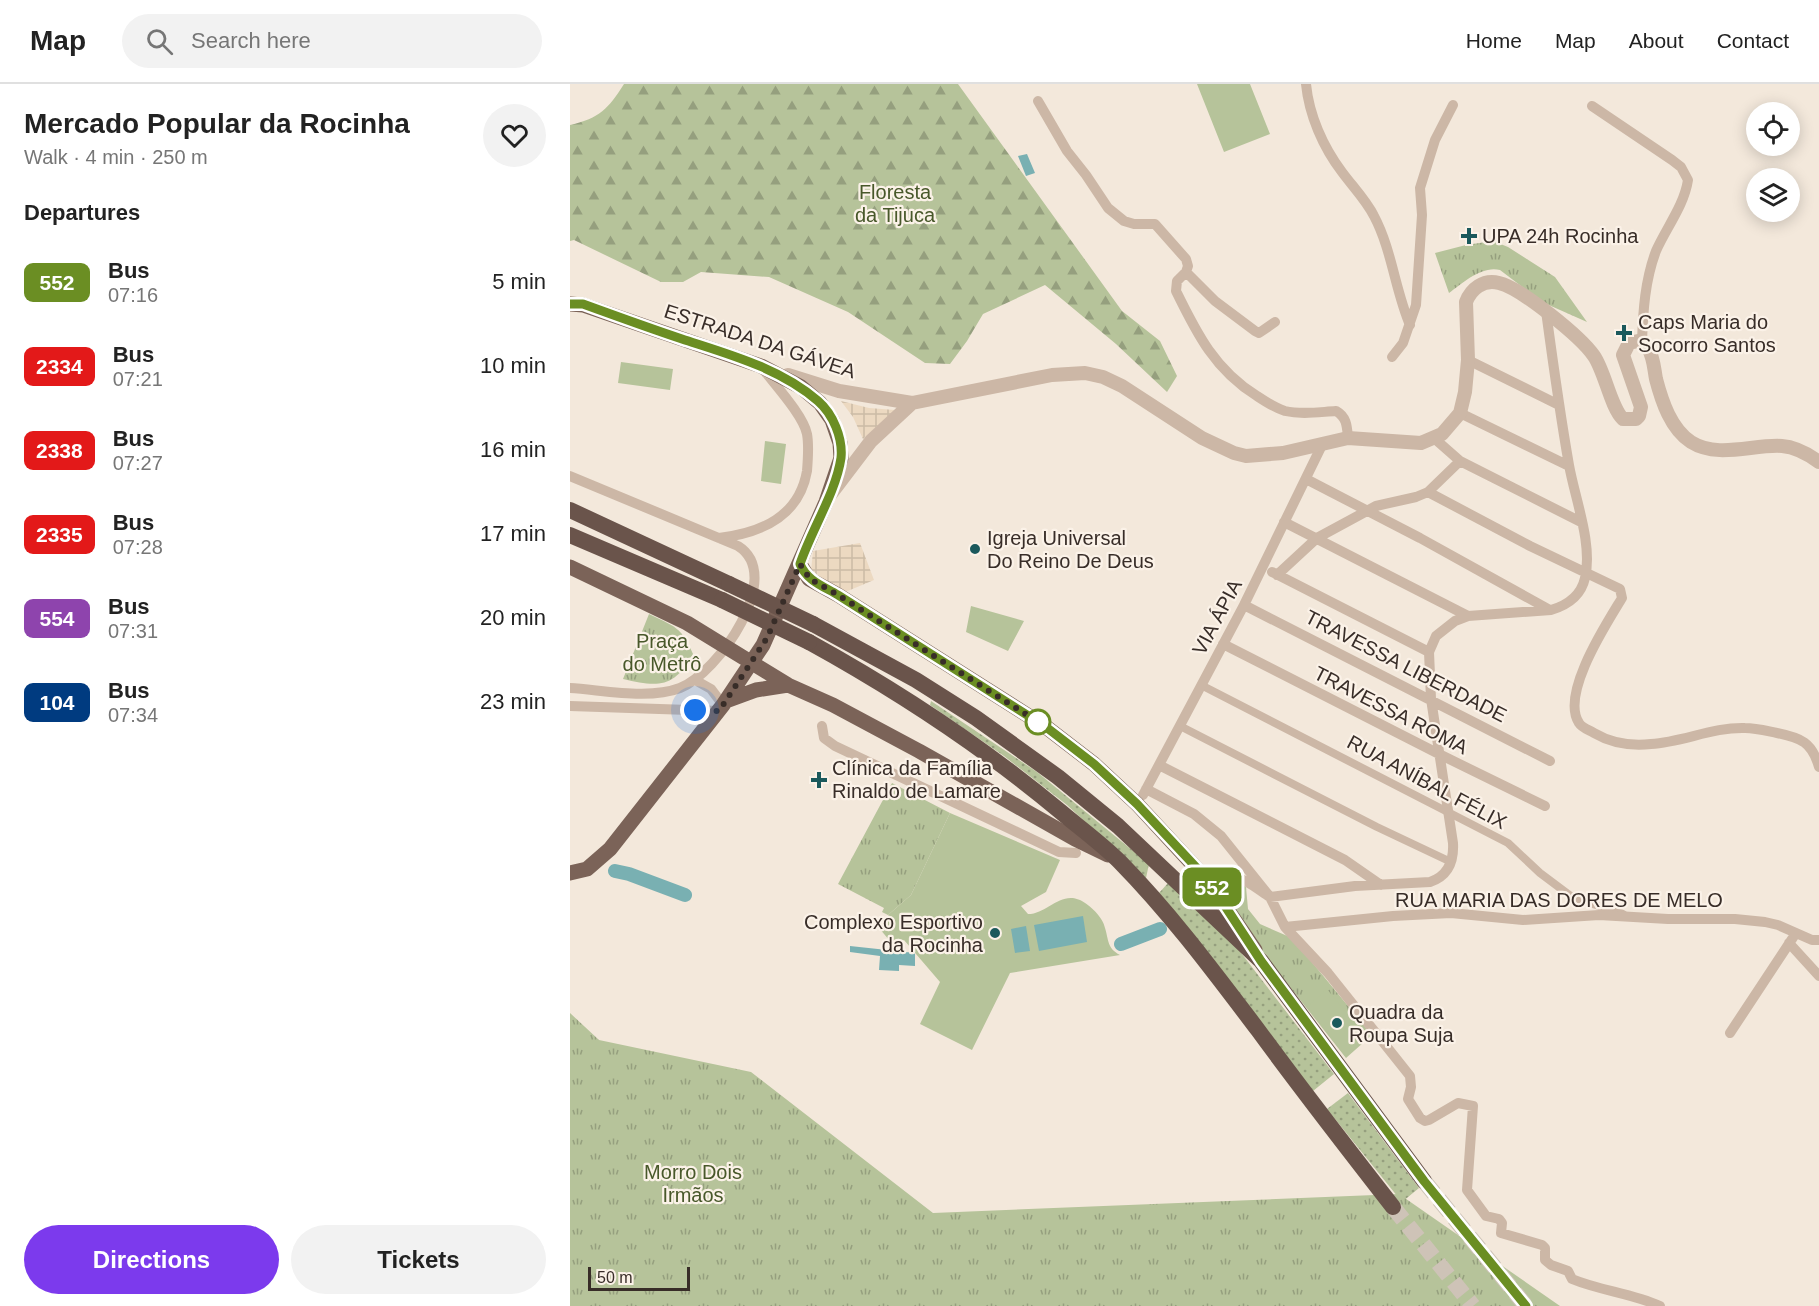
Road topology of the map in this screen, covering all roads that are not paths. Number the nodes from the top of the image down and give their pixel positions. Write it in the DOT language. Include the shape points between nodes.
graph roads {
  1 [pos="1306,84"];
  2 [pos="1038,101"];
  3 [pos="1453,105"];
  4 [pos="1592,106"];
  5 [pos="1186,272"];
  6 [pos="574,302"];
  7 [pos="1546,311"];
  8 [pos="1275,322"];
  9 [pos="1410,325"];
  10 [pos="1642,342"];
  11 [pos="1392,357"];
  12 [pos="1468,360"];
  13 [pos="761,366"];
  14 [pos="912,402"];
  15 [pos="1559,405"];
  16 [pos="1460,413"];
  17 [pos="1348,438"];
  18 [pos="1435,439"];
  19 [pos="1323,443"];
  20 [pos="1460,461"];
  21 [pos="1819,462"];
  22 [pos="1569,466"];
  23 [pos="570,476"];
  24 [pos="1306,479"];
  25 [pos="1428,492"];
  26 [pos="826,502"];
  27 [pos="570,510"];
  28 [pos="1367,510"];
  29 [pos="1284,522"];
  30 [pos="1581,522"];
  31 [pos="570,535"];
  32 [pos="1317,538"];
  33 [pos="716,539"];
  34 [pos="800,564"];
  35 [pos="570,567"];
  36 [pos="1263,567"];
  37 [pos="1277,575"];
  38 [pos="1586,575"];
  39 [pos="726,592"];
  40 [pos="1244,605"];
  41 [pos="1551,610"];
  42 [pos="1468,616"];
  43 [pos="1223,644"];
  44 [pos="726,647"];
  45 [pos="1430,652"];
  46 [pos="752,663"];
  47 [pos="695,680"];
  48 [pos="788,685"];
  49 [pos="1201,685"];
  50 [pos="570,688"];
  51 [pos="1431,699"];
  52 [pos="723,705"];
  53 [pos="570,706"];
  54 [pos="822,726"];
  55 [pos="1180,726"];
  56 [pos="1441,755"];
  57 [pos="1550,760"];
  58 [pos="1159,765"];
  59 [pos="1819,767"];
  60 [pos="1146,789"];
  61 [pos="1137,804"];
  62 [pos="1545,806"];
  63 [pos="1450,812"];
  64 [pos="1076,853"];
  65 [pos="1119,860"];
  66 [pos="1451,862"];
  67 [pos="570,873"];
  68 [pos="1208,880"];
  69 [pos="1381,885"];
  70 [pos="1270,897"];
  71 [pos="1631,917"];
  72 [pos="1285,927"];
  73 [pos="1796,933"];
  74 [pos="1819,940"];
  75 [pos="1789,943"];
  76 [pos="1261,961"];
  77 [pos="1819,976"];
  78 [pos="1730,1034"];
  79 [pos="1424,1181"];
  80 [pos="1393,1207"];
  81 [pos="1660,1306"];
  1 -- 9 [label="street" via="1318,130 1337,165 1375,217"];
  2 -- 5 [label="street" via="1067,151 1108,208 1124,221 1155,224 1186,260"];
  3 -- 9 [label="street" via="1435,140 1420,188 1420,261"];
  4 -- 10 [label="street" via="1672,160 1688,180 1648,275"];
  5 -- 8 [label="street" via="1255,332 1266,330"];
  5 -- 17 [label="street" via="1176,281 1176,291 1205,346 1222,368 1245,389 1278,409 1340,413"];
  6 -- 13 [label="main road, ESTRADA DA GÁVEA"];
  7 -- 10 [label="street" via="1593,354 1619,415 1628,420 1639,416 1641,407 1623,351 1633,341"];
  7 -- 12 [label="street" via="1501,283 1478,286 1466,302"];
  7 -- 15 [label="street"];
  9 -- 11 [label="street"];
  10 -- 21 [label="street" via="1652,358 1672,422 1691,442 1725,450 1795,448"];
  12 -- 15 [label="street"];
  12 -- 16 [label="street"];
  13 -- 14 [label="street, ESTRADA DA GÁVEA" via="839,391"];
  13 -- 26 [label="main road" via="801,387 832,420 841,458"];
  13 -- 33 [label="street" via="807,433 805,482 794,504 776,520 752,533"];
  14 -- 19 [label="street, ESTRADA DA GÁVEA" via="1052,375 1085,373 1122,386 1202,438 1234,453 1283,453"];
  14 -- 26 [label="street" via="871,441"];
  15 -- 22 [label="street"];
  16 -- 18 [label="street"];
  16 -- 22 [label="street"];
  17 -- 18 [label="street, ESTRADA DA GÁVEA" via="1406,443"];
  17 -- 19 [label="street, ESTRADA DA GÁVEA"];
  18 -- 20 [label="street"];
  19 -- 24 [label="street, VIA ÁPIA"];
  20 -- 25 [label="street"];
  20 -- 30 [label="street"];
  22 -- 30 [label="street"];
  23 -- 33 [label="street"];
  24 -- 28 [label="street"];
  24 -- 29 [label="street, VIA ÁPIA"];
  25 -- 28 [label="street"];
  25 -- 38 [label="street"];
  26 -- 34 [label="main road"];
  27 -- 39 [label="highway"];
  28 -- 32 [label="street"];
  28 -- 41 [label="street"];
  29 -- 32 [label="street"];
  29 -- 36 [label="street, VIA ÁPIA"];
  30 -- 38 [label="street" via="1587,545"];
  31 -- 39 [label="highway"];
  32 -- 37 [label="street"];
  32 -- 42 [label="street"];
  33 -- 44 [label="street" via="746,551 755,575 750,600"];
  34 -- 46 [label="main road"];
  34 -- 61 [label="main road" via="810,579 1071,744"];
  35 -- 44 [label="main road" via="679,619"];
  36 -- 37 [label="street"];
  36 -- 40 [label="street, VIA ÁPIA"];
  37 -- 45 [label="street"];
  38 -- 41 [label="street" via="1577,596 1563,607"];
  38 -- 59 [label="street" via="1620,589 1622,598 1593,645 1578,682 1576,716 1581,726 1609,740 1650,744 1747,728 1808,744"];
  39 -- 65 [label="highway, bridge" via="868,675 968,740"];
  39 -- 76 [label="highway, bridge" via="813,624 916,680 1002,736 1118,826"];
  40 -- 43 [label="street, VIA ÁPIA"];
  40 -- 51 [label="street, TRAVESSA LIBERDADE"];
  41 -- 42 [label="street"];
  42 -- 45 [label="street" via="1445,628"];
  43 -- 49 [label="street, VIA ÁPIA"];
  43 -- 56 [label="street, TRAVESSA ROMA"];
  44 -- 46 [label="main road"];
  44 -- 47 [label="street"];
  45 -- 51 [label="street"];
  46 -- 48 [label="main road"];
  46 -- 52 [label="main road"];
  47 -- 50 [label="street" via="670,691 650,693"];
  47 -- 52 [label="street" via="711,689"];
  48 -- 52 [label="main road" via="756,690"];
  48 -- 65 [label="main road" via="890,735"];
  49 -- 55 [label="street, VIA ÁPIA"];
  49 -- 63 [label="street, RUA ANÍBAL FÉLIX"];
  51 -- 56 [label="street"];
  51 -- 57 [label="street, TRAVESSA LIBERDADE"];
  52 -- 53 [label="street"];
  52 -- 67 [label="main road" via="610,849 587,869"];
  54 -- 64 [label="street" via="824,738 835,746 1059,852"];
  55 -- 58 [label="street, VIA ÁPIA"];
  55 -- 66 [label="street"];
  56 -- 62 [label="street, TRAVESSA ROMA"];
  56 -- 63 [label="street"];
  58 -- 60 [label="street, VIA ÁPIA"];
  58 -- 69 [label="street" via="1345,860"];
  60 -- 61 [label="street, VIA ÁPIA"];
  60 -- 70 [label="street" via="1206,822"];
  61 -- 68 [label="main road"];
  63 -- 66 [label="street" via="1454,843"];
  63 -- 71 [label="street, RUA ANÍBAL FÉLIX" via="1508,843 1572,897"];
  65 -- 80 [label="highway" via="1192,943"];
  66 -- 69 [label="street" via="1437,880"];
  68 -- 70 [label="street" via="1215,875 1236,875"];
  68 -- 76 [label="main road"];
  69 -- 70 [label="street"];
  70 -- 72 [label="street"];
  71 -- 72 [label="street, RUA MARIA DAS DORES DE MELO" via="1523,920 1451,914"];
  71 -- 73 [label="street, RUA MARIA DAS DORES DE MELO" via="1755,921"];
  72 -- 81 [label="street" via="1410,1076 1408,1099 1420,1118 1429,1120 1458,1103 1473,1106 1467,1190 1486,1216 1501,1220 1501,1233 1542,1245 1545,1260 1568,1271 1572,1279"];
  73 -- 74 [label="street, RUA MARIA DAS DORES DE MELO"];
  73 -- 75 [label="street"];
  75 -- 77 [label="street"];
  75 -- 78 [label="street"];
  76 -- 79 [label="highway"];
}
